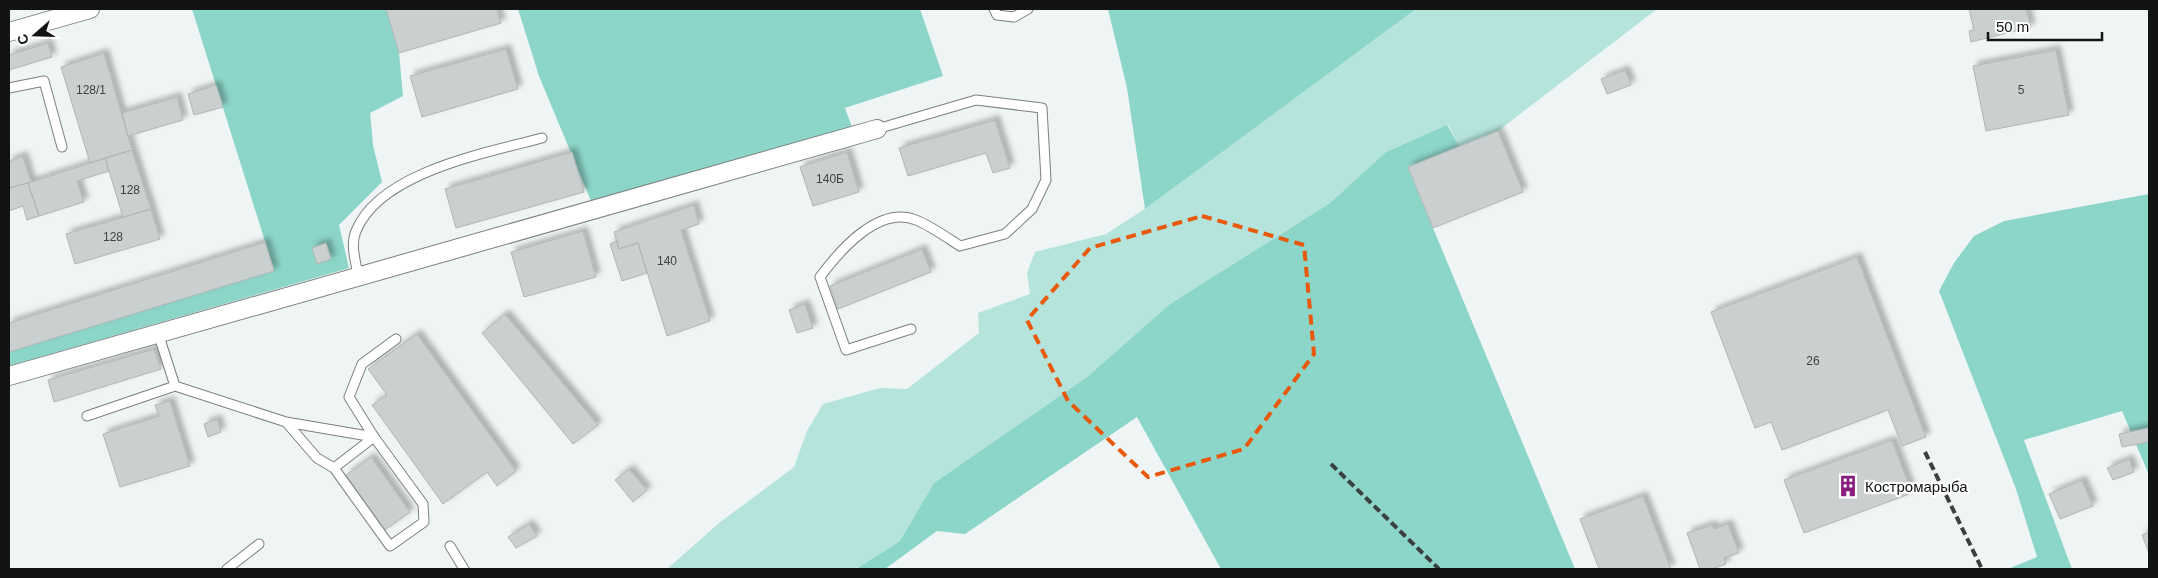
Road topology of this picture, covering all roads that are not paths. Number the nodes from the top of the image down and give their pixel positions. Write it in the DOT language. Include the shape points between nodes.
graph roads {
  1 [pos="90,9"];
  2 [pos="994,9"];
  3 [pos="1028,9"];
  4 [pos="9,32"];
  5 [pos="9,88"];
  6 [pos="877,128"];
  7 [pos="542,138"];
  8 [pos="62,147"];
  9 [pos="358,276"];
  10 [pos="911,330"];
  11 [pos="158,334"];
  12 [pos="396,339"];
  13 [pos="9,376"];
  14 [pos="175,386"];
  15 [pos="87,416"];
  16 [pos="286,422"];
  17 [pos="374,437"];
  18 [pos="334,468"];
  19 [pos="259,544"];
  20 [pos="450,546"];
  21 [pos="227,569"];
  22 [pos="464,569"];
  1 -- 4 [label="street"];
  2 -- 3 [label="lane" via="997,15 1014,17"];
  5 -- 8 [label="lane" via="44,81"];
  6 -- 9 [label="street"];
  6 -- 10 [label="lane" via="976,100 1042,108 1046,180 1032,209 1005,234 960,246 915,219 891,216 862,232 838,252 820,277 846,350"];
  7 -- 9 [label="lane" via="445,164 390,192 369,211 355,232 353,248"];
  9 -- 11 [label="street"];
  11 -- 13 [label="street"];
  11 -- 14 [label="lane"];
  12 -- 17 [label="lane" via="362,364 349,397"];
  14 -- 15 [label="lane"];
  14 -- 16 [label="lane"];
  16 -- 17 [label="lane"];
  16 -- 18 [label="lane" via="318,458"];
  17 -- 18 [label="lane"];
  17 -- 18 [label="lane" via="423,504 424,522 390,546"];
  19 -- 21 [label="lane"];
  20 -- 22 [label="lane"];
}
